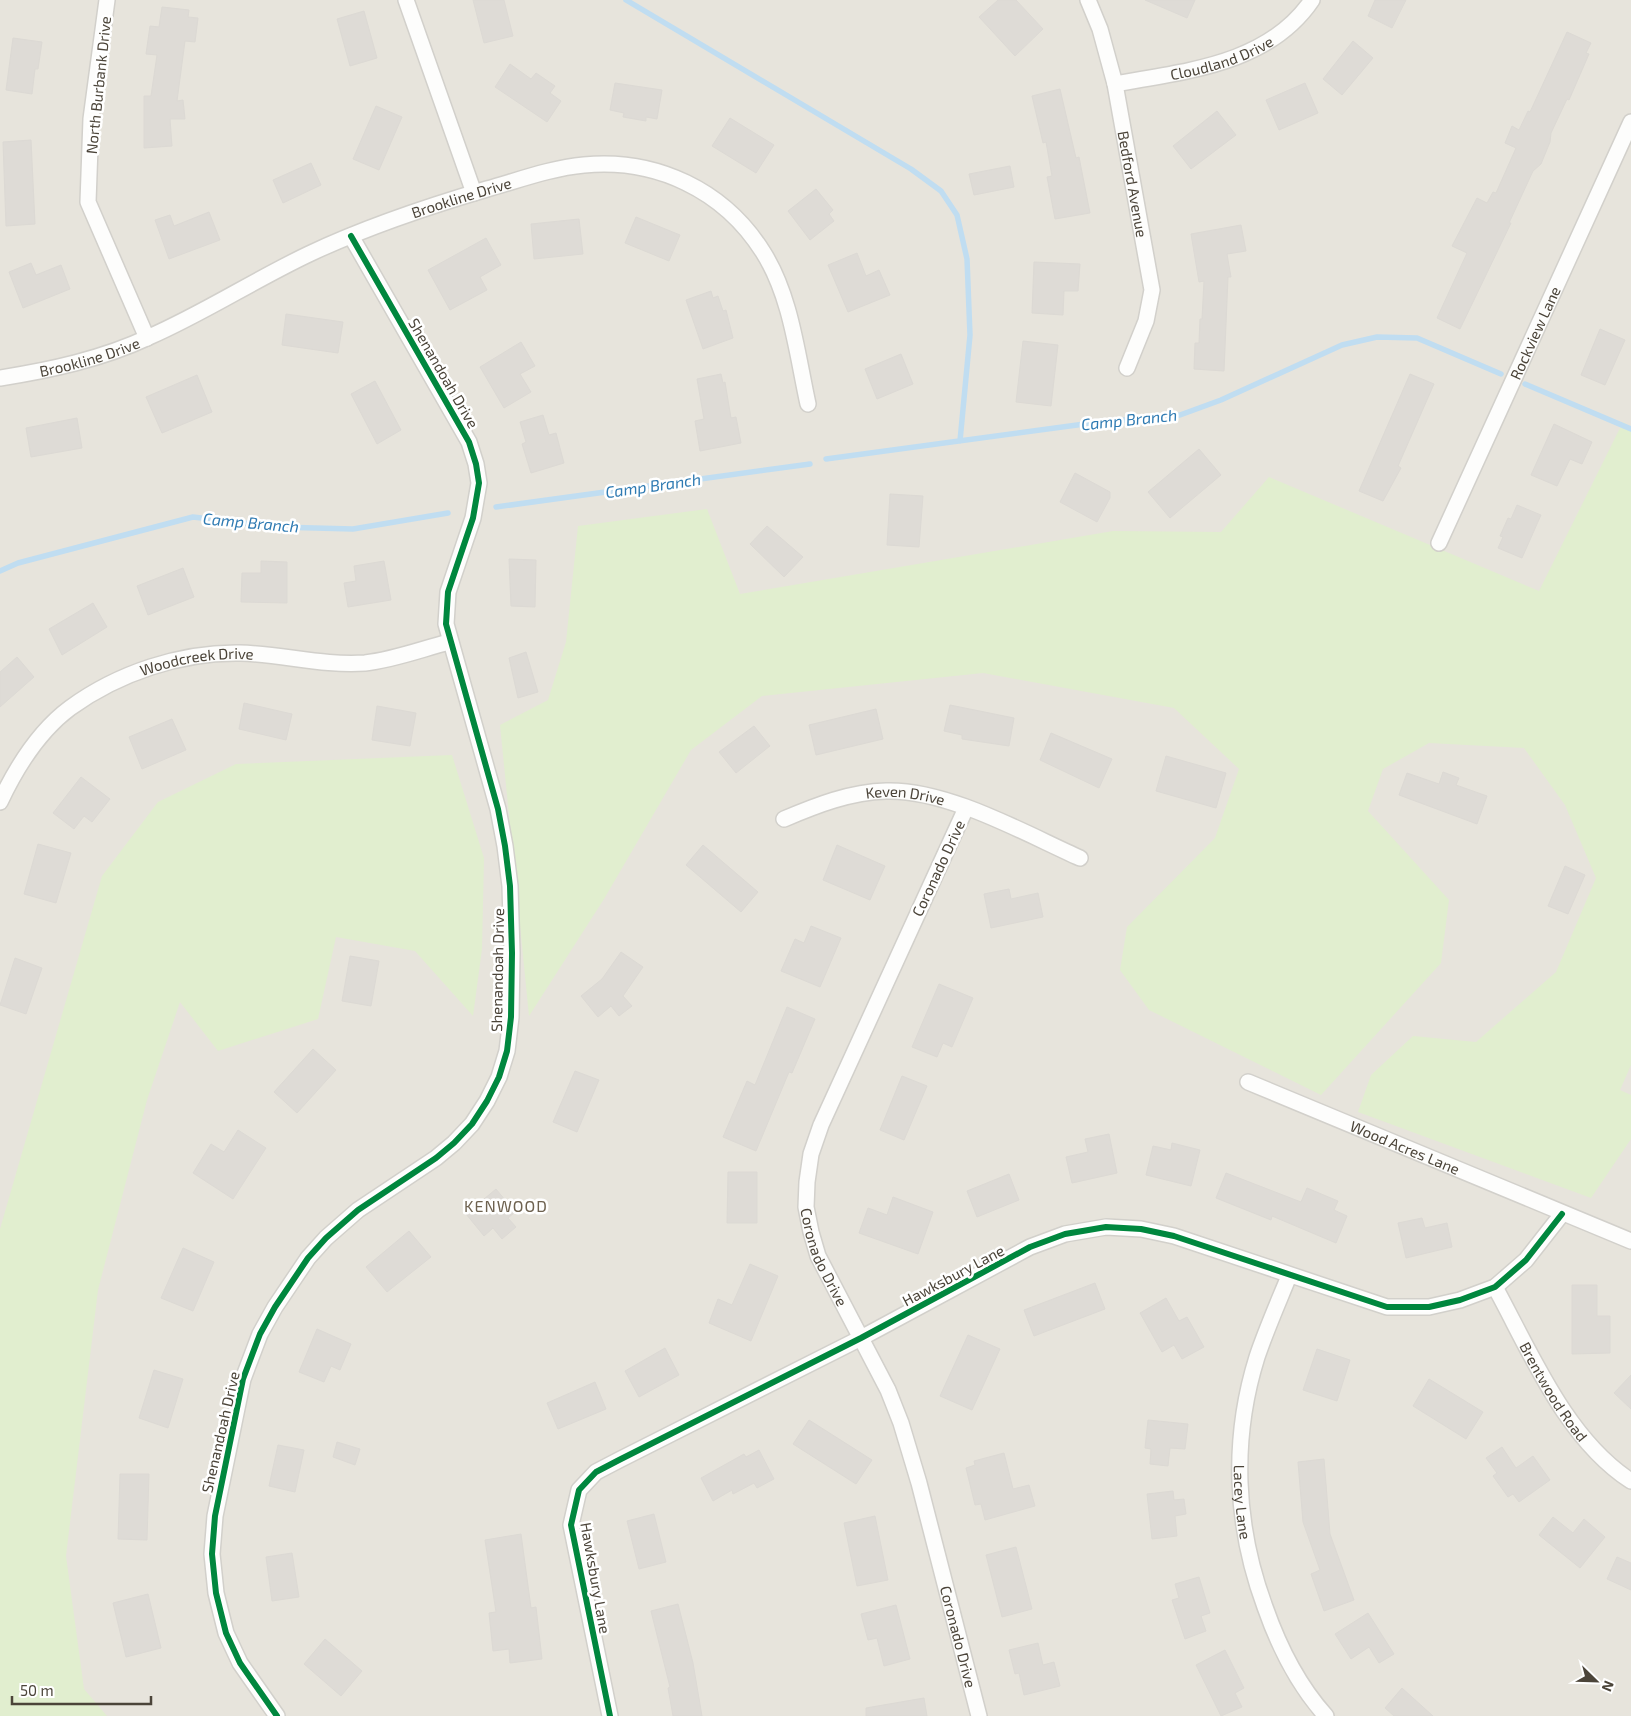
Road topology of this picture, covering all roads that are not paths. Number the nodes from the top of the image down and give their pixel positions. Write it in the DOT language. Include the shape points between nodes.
graph roads {
  1 [pos="107,0"];
  2 [pos="406,0"];
  3 [pos="1088,0"];
  4 [pos="1312,0"];
  5 [pos="1115,84"];
  6 [pos="1631,122"];
  7 [pos="474,193"];
  8 [pos="351,236"];
  9 [pos="147,338"];
  10 [pos="1127,368"];
  11 [pos="0,378"];
  12 [pos="808,404"];
  13 [pos="1439,543"];
  14 [pos="449,642"];
  15 [pos="0,802"];
  16 [pos="966,808"];
  17 [pos="784,819"];
  18 [pos="1080,858"];
  19 [pos="1248,1082"];
  20 [pos="1562,1214"];
  21 [pos="1631,1241"];
  22 [pos="1288,1276"];
  23 [pos="1495,1287"];
  24 [pos="861,1338"];
  25 [pos="1631,1481"];
  26 [pos="277,1716"];
  27 [pos="610,1716"];
  28 [pos="979,1716"];
  29 [pos="1326,1716"];
  1 -- 9 [label="street, North Burbank Drive" via="91,119 88,202"];
  2 -- 7 [label="street"];
  3 -- 5 [label="street, Bedford Avenue" via="1100,29"];
  4 -- 5 [label="street, Cloudland Drive" via="1286,28 1258,48 1230,60"];
  5 -- 10 [label="street, Bedford Avenue" via="1152,290 1146,321"];
  6 -- 13 [label="street, Rockview Lane"];
  7 -- 8 [label="street, Brookline Drive" via="380,223"];
  7 -- 12 [label="street, Brookline Drive" via="553,170 610,164 657,171 704,191 747,229 778,281"];
  8 -- 9 [label="street, Brookline Drive" via="289,264"];
  8 -- 14 [label="street, Shenandoah Drive" via="469,442 476,464 479,484 473,518 448,592 446,624"];
  9 -- 11 [label="street, Brookline Drive" via="87,360"];
  14 -- 15 [label="street, Woodcreek Drive" via="366,663 331,663 240,653 205,654 140,671 69,709 26,756"];
  14 -- 26 [label="street, Shenandoah Drive" via="498,809 505,846 512,953 507,1051 487,1101 454,1143 358,1210 308,1258 274,1307 243,1378 214,1516 214,1574 226,1632 240,1663"];
  16 -- 17 [label="street, Keven Drive" via="916,792 885,791 825,802"];
  16 -- 18 [label="street, Keven Drive"];
  16 -- 24 [label="street, Coronado Drive" via="821,1125 811,1154 806,1207 811,1232 818,1256"];
  19 -- 20 [label="street, Wood Acres Lane"];
  20 -- 21 [label="street, Wood Acres Lane"];
  20 -- 23 [label="street, Hawksbury Lane" via="1526,1260"];
  22 -- 23 [label="street, Hawksbury Lane" via="1388,1307 1429,1307"];
  22 -- 24 [label="street, Hawksbury Lane" via="1174,1236 1141,1229 1106,1227 1065,1234 1030,1247"];
  22 -- 29 [label="street, Lacey Lane" via="1257,1358 1247,1398 1241,1434 1241,1516 1249,1558 1277,1640 1299,1682"];
  23 -- 25 [label="street, Brentwood Road" via="1561,1408 1609,1467"];
  24 -- 27 [label="street, Hawksbury Lane" via="596,1472 579,1490 571,1525"];
  24 -- 28 [label="street, Coronado Drive" via="901,1423"];
}
